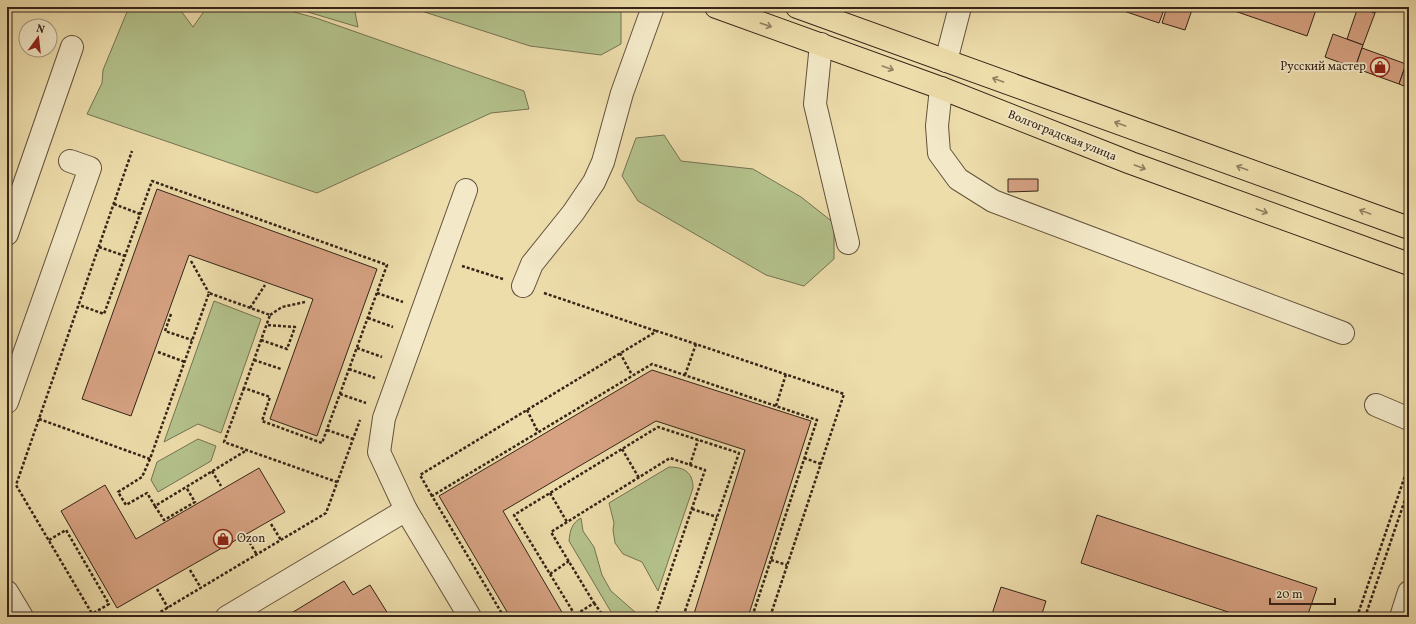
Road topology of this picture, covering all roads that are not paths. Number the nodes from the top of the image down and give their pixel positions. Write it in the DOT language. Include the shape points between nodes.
graph roads {
  1 [pos="653,7"];
  2 [pos="716,7"];
  3 [pos="797,7"];
  4 [pos="960,7"];
  5 [pos="821,44"];
  6 [pos="72,47"];
  7 [pos="946,61"];
  8 [pos="941,88"];
  9 [pos="70,161"];
  10 [pos="466,190"];
  11 [pos="1406,227"];
  12 [pos="7,234"];
  13 [pos="848,243"];
  14 [pos="1382,254"];
  15 [pos="1409,264"];
  16 [pos="1409,270"];
  17 [pos="523,286"];
  18 [pos="1343,333"];
  19 [pos="7,402"];
  20 [pos="1376,405"];
  21 [pos="1409,419"];
  22 [pos="406,510"];
  23 [pos="7,592"];
  24 [pos="1409,592"];
  25 [pos="22,617"];
  26 [pos="227,617"];
  27 [pos="470,617"];
  28 [pos="1401,617"];
  1 -- 17 [label="street" via="622,93 603,162 594,182 532,264"];
  2 -- 5 [label="main road, Волгоградская улица, one-way"];
  3 -- 7 [label="main road"];
  4 -- 7 [label="street"];
  5 -- 8 [label="main road, Волгоградская улица, one-way"];
  5 -- 13 [label="street" via="815,104"];
  6 -- 12 [label="street"];
  11 -- 7 [label="main road, one-way"];
  8 -- 14 [label="main road, Волгоградская улица, one-way" via="1131,163"];
  8 -- 18 [label="street" via="937,126 939,153 958,179 993,202"];
  9 -- 19 [label="street" via="90,168"];
  10 -- 22 [label="street" via="384,418 379,452"];
  14 -- 15 [label="main road, Волгоградская улица"];
  14 -- 16 [label="street"];
  20 -- 21 [label="street"];
  22 -- 26 [label="street"];
  22 -- 27 [label="street"];
  23 -- 25 [label="street"];
  24 -- 28 [label="street"];
}
